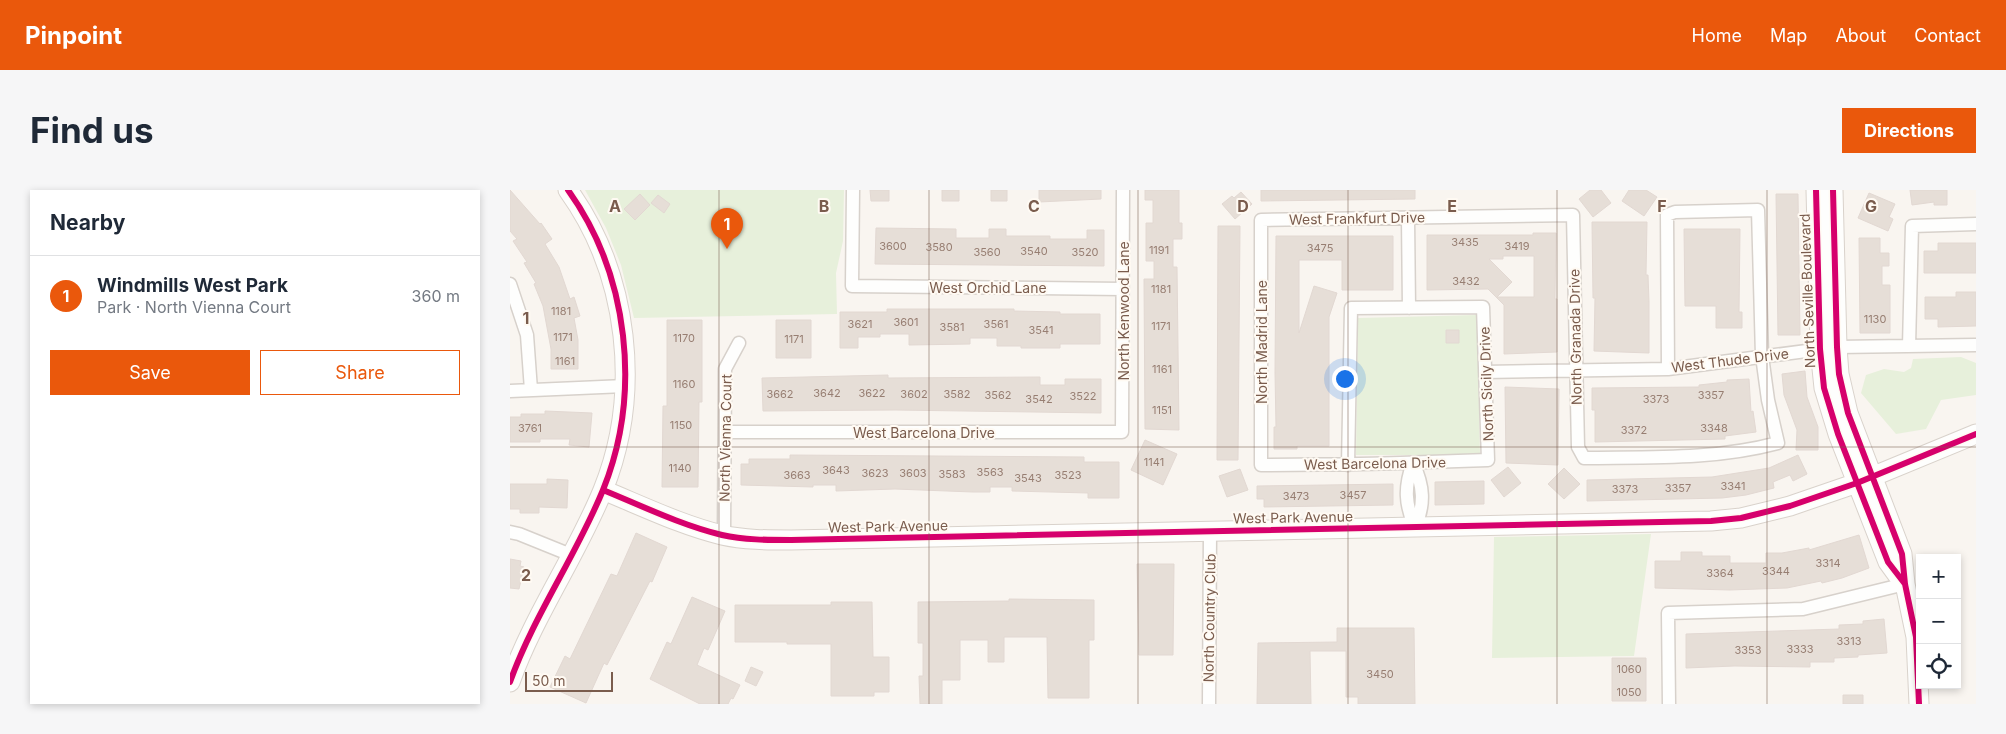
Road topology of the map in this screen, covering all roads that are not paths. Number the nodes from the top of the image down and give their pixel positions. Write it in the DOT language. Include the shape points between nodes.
graph roads {
  1 [pos="568,190"];
  2 [pos="853,190"];
  3 [pos="1124,190"];
  4 [pos="1816,190"];
  5 [pos="1833,190"];
  6 [pos="1572,215"];
  7 [pos="1408,218"];
  8 [pos="1261,220"];
  9 [pos="1976,224"];
  10 [pos="510,284"];
  11 [pos="1124,289"];
  12 [pos="1409,308"];
  13 [pos="739,343"];
  14 [pos="1976,345"];
  15 [pos="1909,346"];
  16 [pos="1828,348"];
  17 [pos="1762,356"];
  18 [pos="1668,369"];
  19 [pos="1576,370"];
  20 [pos="1485,372"];
  21 [pos="625,386"];
  22 [pos="531,390"];
  23 [pos="510,391"];
  24 [pos="725,432"];
  25 [pos="1122,432"];
  26 [pos="1976,434"];
  27 [pos="1488,460"];
  28 [pos="1414,463"];
  29 [pos="1261,465"];
  30 [pos="1348,465"];
  31 [pos="1865,479"];
  32 [pos="603,490"];
  33 [pos="1415,528"];
  34 [pos="1210,531"];
  35 [pos="510,532"];
  36 [pos="724,535"];
  37 [pos="570,555"];
  38 [pos="1905,584"];
  39 [pos="510,682"];
  40 [pos="1208,704"];
  41 [pos="1669,704"];
  42 [pos="1919,704"];
  1 -- 21 [label="street" via="593,231 613,285 623,336"];
  2 -- 11 [label="street, West Orchid Lane" via="852,286"];
  3 -- 11 [label="street, North Kenwood Lane"];
  4 -- 16 [label="street, North Seville Boulevard"];
  5 -- 16 [label="street, North Seville Boulevard"];
  6 -- 7 [label="street, West Frankfurt Drive"];
  6 -- 19 [label="street, North Granada Drive"];
  7 -- 8 [label="street, West Frankfurt Drive"];
  7 -- 12 [label="street"];
  8 -- 29 [label="street, North Madrid Lane"];
  9 -- 15 [label="street" via="1912,226"];
  10 -- 22 [label="street" via="527,335"];
  11 -- 25 [label="street, North Kenwood Lane"];
  12 -- 20 [label="street, North Sicily Drive" via="1483,308"];
  12 -- 30 [label="street" via="1351,308"];
  13 -- 24 [label="street, North Vienna Court" via="724,369"];
  14 -- 15 [label="street, West Thude Drive"];
  15 -- 16 [label="street, West Thude Drive"];
  16 -- 17 [label="street, West Thude Drive"];
  16 -- 31 [label="street, North Seville Boulevard"];
  17 -- 18 [label="street, West Thude Drive"];
  17 -- 18 [label="street" via="1758,210 1675,212 1666,215"];
  17 -- 19 [label="street, North Granada Drive" via="1778,443 1749,451 1706,456 1584,458 1578,447"];
  18 -- 19 [label="street, West Thude Drive"];
  19 -- 20 [label="street, West Thude Drive"];
  20 -- 27 [label="street, North Sicily Drive"];
  21 -- 22 [label="street"];
  21 -- 32 [label="street" via="620,437"];
  22 -- 23 [label="street"];
  24 -- 25 [label="street, West Barcelona Drive"];
  24 -- 36 [label="street, North Vienna Court"];
  26 -- 31 [label="street, West Park Avenue"];
  27 -- 28 [label="street, West Barcelona Drive"];
  28 -- 30 [label="street, West Barcelona Drive"];
  28 -- 33 [label="street" via="1407,479 1407,509"];
  29 -- 30 [label="street, West Barcelona Drive"];
  31 -- 33 [label="street, West Park Avenue" via="1790,506 1741,518"];
  31 -- 38 [label="street, North Seville Boulevard" via="1902,554"];
  32 -- 36 [label="street, West Park Avenue"];
  32 -- 37 [label="street"];
  33 -- 34 [label="street, West Park Avenue"];
  34 -- 36 [label="street, West Park Avenue" via="791,540"];
  34 -- 40 [label="street, North Country Club"];
  35 -- 37 [label="street"];
  37 -- 39 [label="street" via="539,614"];
  38 -- 41 [label="street" via="1802,608 1668,613"];
  38 -- 42 [label="street, North Seville Boulevard" via="1916,637"];
}
